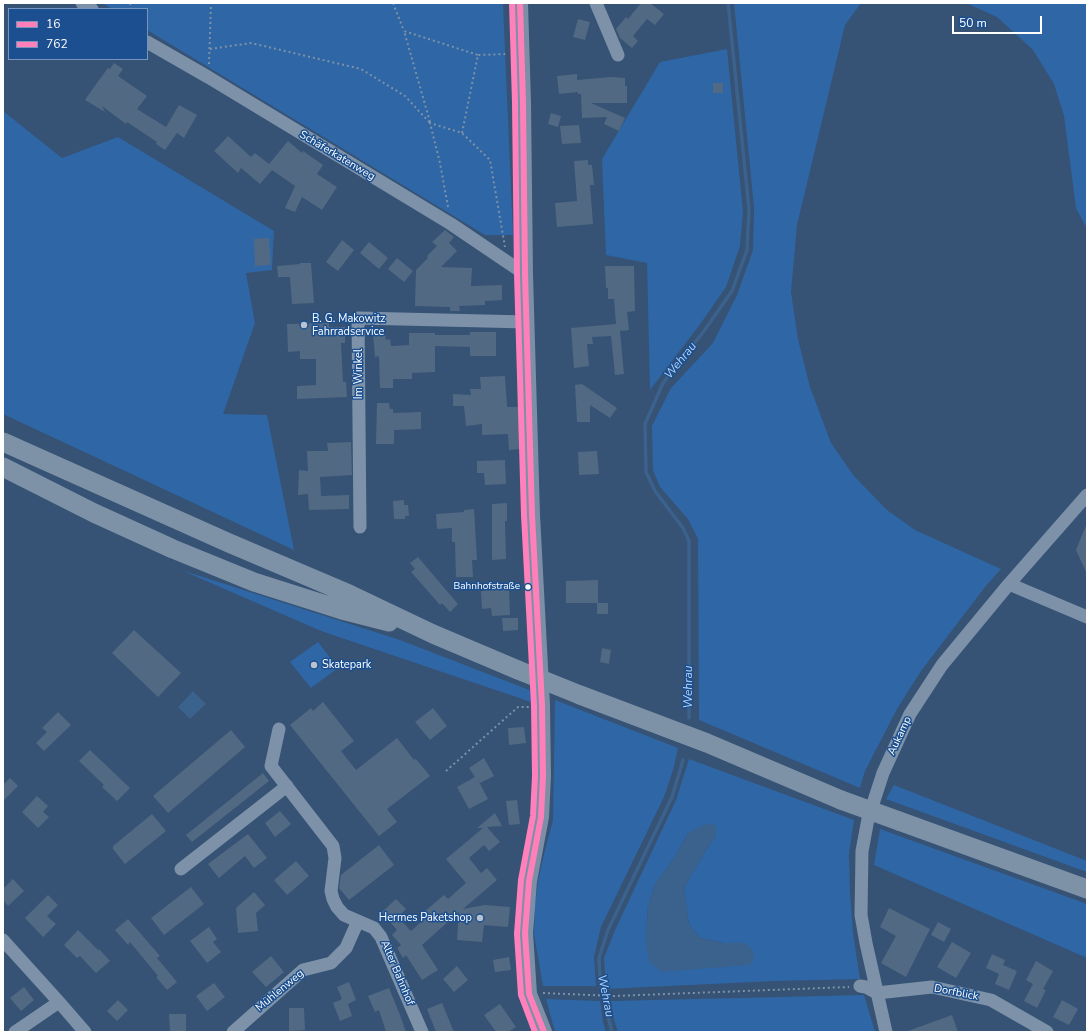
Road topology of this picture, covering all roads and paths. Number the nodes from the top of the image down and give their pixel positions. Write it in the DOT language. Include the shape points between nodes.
graph roads {
  1 [pos="211,3"];
  2 [pos="392,3"];
  3 [pos="520,3"];
  4 [pos="596,3"];
  5 [pos="404,31"];
  6 [pos="148,43"];
  7 [pos="210,49"];
  8 [pos="521,53"];
  9 [pos="618,55"];
  10 [pos="478,56"];
  11 [pos="208,78"];
  12 [pos="430,123"];
  13 [pos="462,133"];
  14 [pos="451,224"];
  15 [pos="508,262"];
  16 [pos="525,274"];
  17 [pos="527,322"];
  18 [pos="3,442"];
  19 [pos="3,467"];
  20 [pos="1087,495"];
  21 [pos="360,527"];
  22 [pos="1009,584"];
  23 [pos="1087,617"];
  24 [pos="433,634"];
  25 [pos="542,705"];
  26 [pos="279,729"];
  27 [pos="446,771"];
  28 [pos="287,786"];
  29 [pos="180,869"];
  30 [pos="1087,889"];
  31 [pos="358,921"];
  32 [pos="3,940"];
  33 [pos="860,986"];
  34 [pos="528,990"];
  35 [pos="877,994"];
  36 [pos="59,1002"];
  37 [pos="15,1032"];
  38 [pos="86,1032"];
  39 [pos="233,1032"];
  40 [pos="422,1032"];
  41 [pos="544,1032"];
  42 [pos="886,1032"];
  43 [pos="1047,1032"];
  1 -- 7 [label="path"];
  2 -- 5 [label="path"];
  3 -- 8 [label="main road"];
  4 -- 9 [label="street"];
  5 -- 10 [label="path"];
  5 -- 12 [label="path"];
  6 -- 11 [label="street, Schäferkatenweg"];
  7 -- 11 [label="path"];
  7 -- 12 [label="path" via="251,43 361,69 405,96"];
  8 -- 10 [label="path"];
  8 -- 16 [label="main road"];
  10 -- 13 [label="path"];
  11 -- 14 [label="street, Schäferkatenweg"];
  12 -- 13 [label="path"];
  12 -- 14 [label="path"];
  13 -- 15 [label="path" via="490,160"];
  14 -- 15 [label="street, Schäferkatenweg"];
  15 -- 16 [label="street, Schäferkatenweg"];
  16 -- 17 [label="main road"];
  17 -- 21 [label="street, Im Winkel" via="358,318"];
  17 -- 25 [label="main road" via="532,515"];
  18 -- 24 [label="highway" via="349,594"];
  19 -- 24 [label="highway" via="94,513 254,582 342,610"];
  20 -- 22 [label="street, Aukamp"];
  22 -- 23 [label="street"];
  22 -- 35 [label="street, Aukamp" via="938,671 910,714 882,773 868,819 862,851 861,915"];
  24 -- 30 [label="highway, bridge" via="580,695 707,743 841,800"];
  25 -- 27 [label="path" via="518,707"];
  25 -- 34 [label="main road" via="541,817 529,881 525,933"];
  26 -- 28 [label="street, Alter Bahnhof" via="271,766"];
  28 -- 29 [label="street"];
  28 -- 31 [label="street, Alter Bahnhof" via="333,846 333,899 344,915"];
  31 -- 39 [label="street, Mühlenweg" via="346,948 331,963 303,970"];
  31 -- 40 [label="street, Alter Bahnhof" via="374,928 381,937"];
  32 -- 36 [label="street"];
  33 -- 34 [label="path" via="614,996"];
  33 -- 35 [label="street"];
  34 -- 41 [label="main road"];
  35 -- 42 [label="street, Aukamp"];
  35 -- 43 [label="street, Dorfblick" via="932,987 991,1000"];
  36 -- 37 [label="street"];
  36 -- 38 [label="street"];
}
